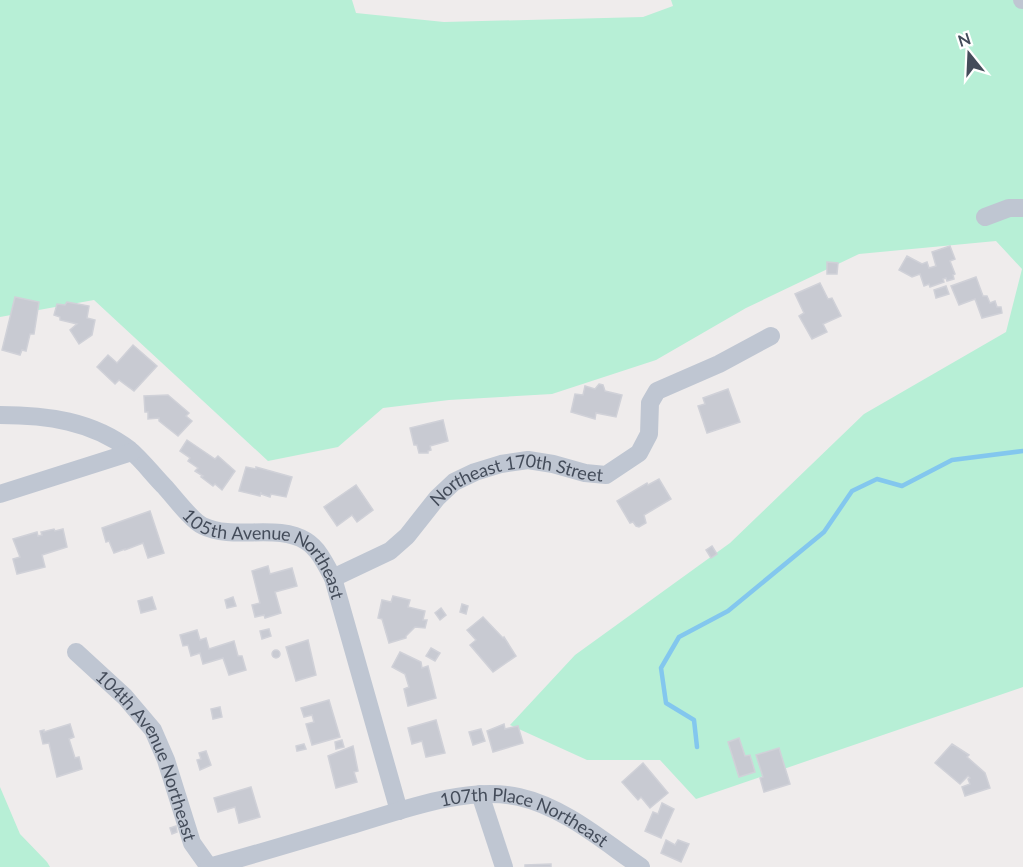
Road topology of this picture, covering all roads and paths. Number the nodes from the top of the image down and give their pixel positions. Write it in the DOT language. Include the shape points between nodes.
graph roads {
  1 [pos="1023,208"];
  2 [pos="985,217"];
  3 [pos="771,336"];
  4 [pos="0,415"];
  5 [pos="132,452"];
  6 [pos="0,494"];
  7 [pos="333,578"];
  8 [pos="76,652"];
  9 [pos="480,794"];
  10 [pos="399,811"];
  11 [pos="209,867"];
  12 [pos="504,867"];
  13 [pos="641,867"];
  1 -- 2 [label="street" via="1009,208"];
  3 -- 7 [label="street, Northeast 170th Street" via="657,391 650,403 649,434 639,453 606,475 528,460 475,471 454,482 437,498 390,551"];
  4 -- 5 [label="street, 105th Avenue Northeast" via="27,415 84,425"];
  5 -- 6 [label="street"];
  5 -- 7 [label="street, 105th Avenue Northeast" via="201,526 224,533 288,535 307,541"];
  7 -- 10 [label="street, 105th Avenue Northeast"];
  8 -- 11 [label="street, 104th Avenue Northeast" via="125,697 153,730 192,843"];
  9 -- 10 [label="street, 107th Place Northeast"];
  9 -- 12 [label="street"];
  9 -- 13 [label="street, 107th Place Northeast" via="521,797 556,810"];
  10 -- 11 [label="street, 107th Place Northeast"];
}
